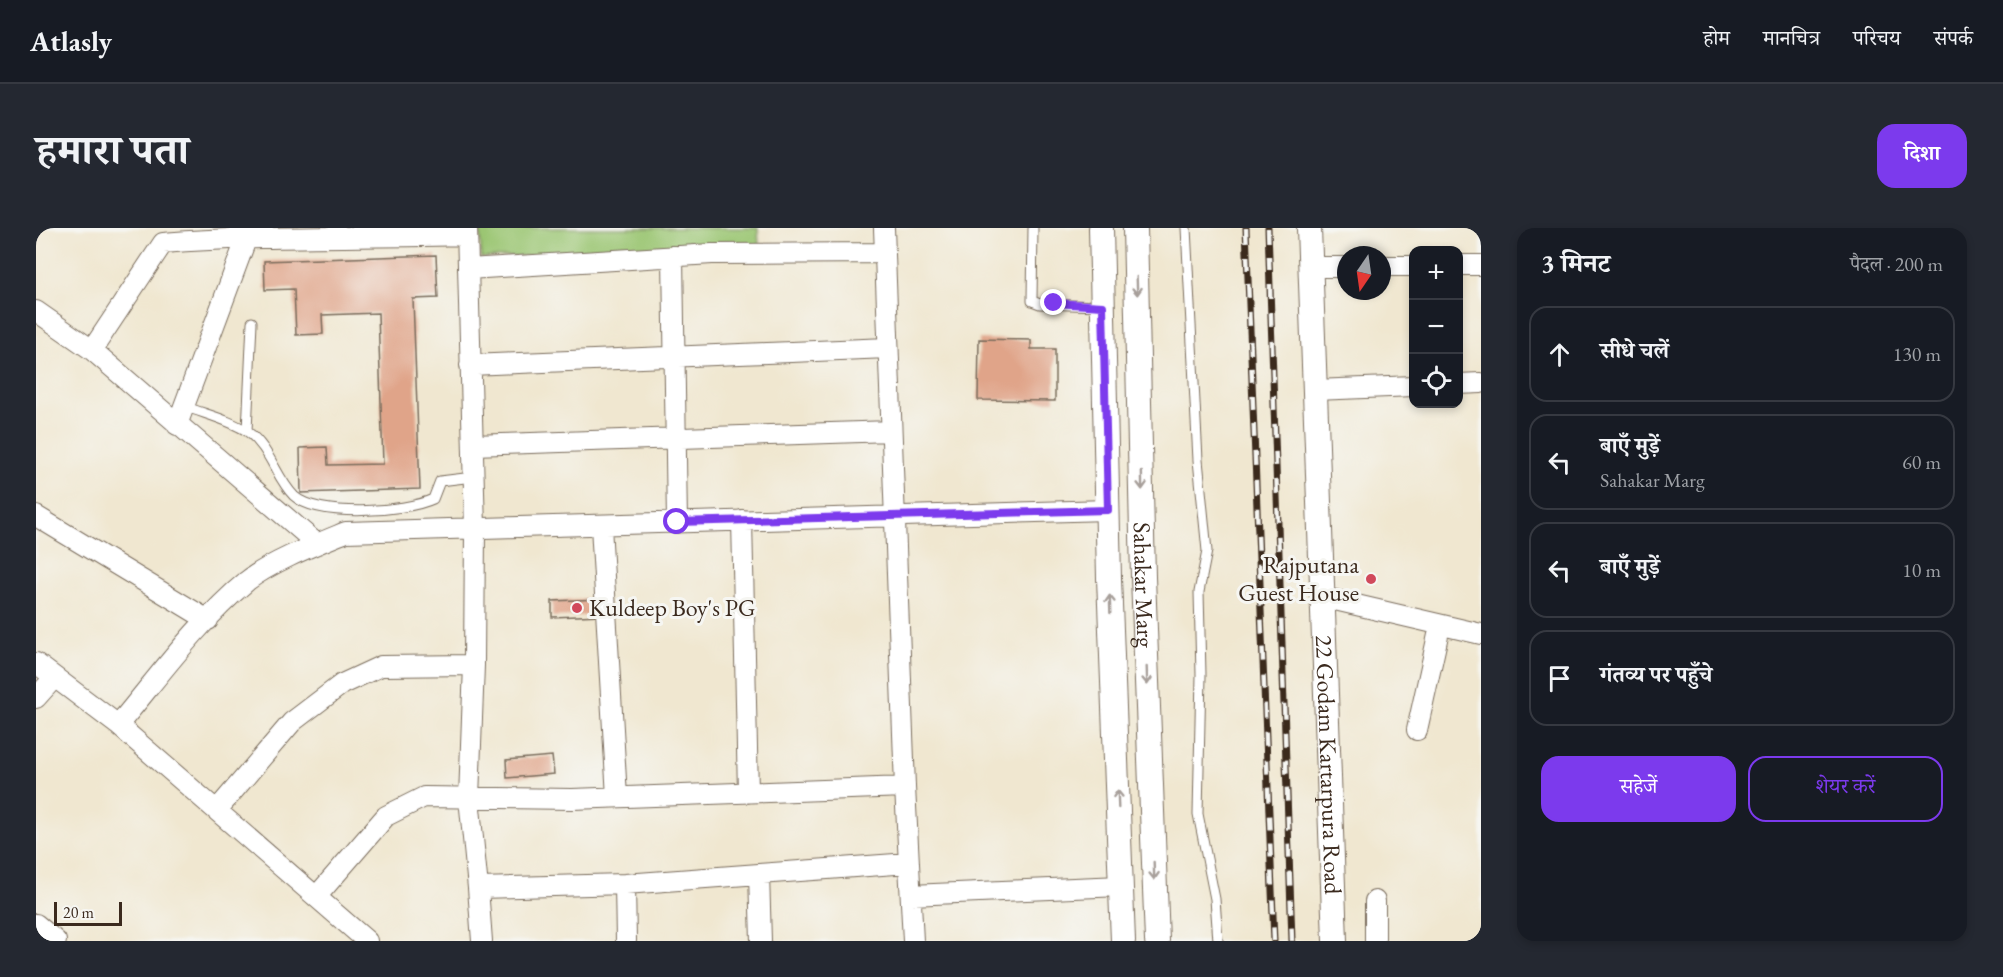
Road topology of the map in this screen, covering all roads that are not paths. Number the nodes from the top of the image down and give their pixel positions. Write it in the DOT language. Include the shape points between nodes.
graph roads {
  1 [pos="884,228"];
  2 [pos="1033,228"];
  3 [pos="1101,228"];
  4 [pos="1134,228"];
  5 [pos="1186,228"];
  6 [pos="1308,228"];
  7 [pos="467,232"];
  8 [pos="306,234"];
  9 [pos="163,235"];
  10 [pos="247,237"];
  11 [pos="884,253"];
  12 [pos="673,256"];
  13 [pos="1463,265"];
  14 [pos="1481,265"];
  15 [pos="1391,266"];
  16 [pos="1409,266"];
  17 [pos="1310,267"];
  18 [pos="1337,267"];
  19 [pos="468,269"];
  20 [pos="1103,306"];
  21 [pos="36,310"];
  22 [pos="252,322"];
  23 [pos="888,348"];
  24 [pos="92,350"];
  25 [pos="675,355"];
  26 [pos="470,365"];
  27 [pos="1481,383"];
  28 [pos="1463,384"];
  29 [pos="1409,386"];
  30 [pos="1315,390"];
  31 [pos="184,406"];
  32 [pos="177,425"];
  33 [pos="247,431"];
  34 [pos="891,431"];
  35 [pos="676,438"];
  36 [pos="473,445"];
  37 [pos="474,477"];
  38 [pos="1108,510"];
  39 [pos="36,516"];
  40 [pos="894,516"];
  41 [pos="742,520"];
  42 [pos="677,522"];
  43 [pos="601,526"];
  44 [pos="475,529"];
  45 [pos="317,544"];
  46 [pos="1322,597"];
  47 [pos="208,620"];
  48 [pos="1440,626"];
  49 [pos="1481,634"];
  50 [pos="36,663"];
  51 [pos="474,665"];
  52 [pos="54,678"];
  53 [pos="36,698"];
  54 [pos="118,725"];
  55 [pos="1417,730"];
  56 [pos="905,787"];
  57 [pos="747,793"];
  58 [pos="617,797"];
  59 [pos="469,798"];
  60 [pos="217,810"];
  61 [pos="909,863"];
  62 [pos="759,874"];
  63 [pos="625,884"];
  64 [pos="1121,886"];
  65 [pos="478,888"];
  66 [pos="911,895"];
  67 [pos="316,897"];
  68 [pos="1375,901"];
  69 [pos="36,924"];
  70 [pos="56,941"];
  71 [pos="367,941"];
  72 [pos="482,941"];
  73 [pos="626,941"];
  74 [pos="761,941"];
  75 [pos="913,941"];
  76 [pos="1123,941"];
  77 [pos="1157,941"];
  78 [pos="1218,941"];
  79 [pos="1335,941"];
  80 [pos="1375,941"];
  1 -- 11 [label="street"];
  2 -- 20 [label="lane" via="1032,301"];
  3 -- 20 [label="street, Sahakar Marg"];
  4 -- 77 [label="street, Sahakar Marg, one-way"];
  5 -- 78 [label="lane" via="1198,460 1207,551 1199,592 1198,814 1215,899"];
  6 -- 17 [label="street, 22 Godam Kartarpura Road"];
  7 -- 8 [label="street"];
  7 -- 19 [label="street"];
  8 -- 10 [label="street"];
  9 -- 10 [label="street"];
  9 -- 24 [label="street"];
  10 -- 31 [label="street"];
  11 -- 12 [label="street"];
  11 -- 23 [label="street"];
  12 -- 19 [label="street"];
  12 -- 25 [label="street"];
  13 -- 14 [label="street"];
  15 -- 16 [label="street"];
  17 -- 18 [label="street"];
  17 -- 30 [label="street, 22 Godam Kartarpura Road"];
  19 -- 26 [label="street"];
  20 -- 38 [label="street, Sahakar Marg"];
  21 -- 24 [label="street"];
  22 -- 33 [label="lane"];
  23 -- 25 [label="street"];
  23 -- 34 [label="street"];
  24 -- 32 [label="street"];
  25 -- 26 [label="street"];
  25 -- 35 [label="street"];
  26 -- 36 [label="street"];
  27 -- 28 [label="street"];
  29 -- 30 [label="street"];
  30 -- 46 [label="street, 22 Godam Kartarpura Road"];
  31 -- 32 [label="street"];
  31 -- 33 [label="lane"];
  32 -- 45 [label="street"];
  33 -- 37 [label="lane" via="263,448 294,496 316,508 419,506 433,499 440,481"];
  34 -- 35 [label="street"];
  34 -- 40 [label="street"];
  35 -- 36 [label="street"];
  35 -- 42 [label="street"];
  36 -- 37 [label="street"];
  37 -- 44 [label="street"];
  38 -- 40 [label="street"];
  64 -- 38 [label="street, Sahakar Marg, one-way"];
  39 -- 47 [label="street"];
  40 -- 41 [label="street"];
  40 -- 56 [label="street"];
  41 -- 42 [label="street"];
  41 -- 57 [label="street"];
  42 -- 43 [label="street"];
  43 -- 44 [label="street"];
  43 -- 58 [label="street"];
  44 -- 45 [label="street" via="346,532"];
  44 -- 51 [label="street"];
  45 -- 47 [label="street" via="249,580"];
  46 -- 48 [label="street"];
  46 -- 79 [label="street, 22 Godam Kartarpura Road"];
  47 -- 54 [label="street"];
  48 -- 49 [label="street"];
  48 -- 55 [label="street"];
  50 -- 52 [label="street"];
  51 -- 59 [label="street"];
  51 -- 60 [label="street" via="381,666 342,684 292,722"];
  52 -- 53 [label="street"];
  52 -- 54 [label="street"];
  54 -- 60 [label="street"];
  56 -- 57 [label="street"];
  56 -- 61 [label="street"];
  57 -- 58 [label="street"];
  58 -- 59 [label="street"];
  59 -- 65 [label="street"];
  59 -- 67 [label="street" via="424,797 386,816"];
  60 -- 67 [label="street"];
  61 -- 62 [label="street"];
  61 -- 66 [label="street"];
  62 -- 63 [label="street"];
  62 -- 74 [label="street"];
  63 -- 65 [label="street"];
  63 -- 73 [label="street"];
  64 -- 66 [label="street"];
  64 -- 76 [label="street, Sahakar Marg"];
  65 -- 72 [label="street"];
  66 -- 75 [label="street"];
  67 -- 71 [label="street"];
  68 -- 80 [label="street"];
  69 -- 70 [label="street"];
}
